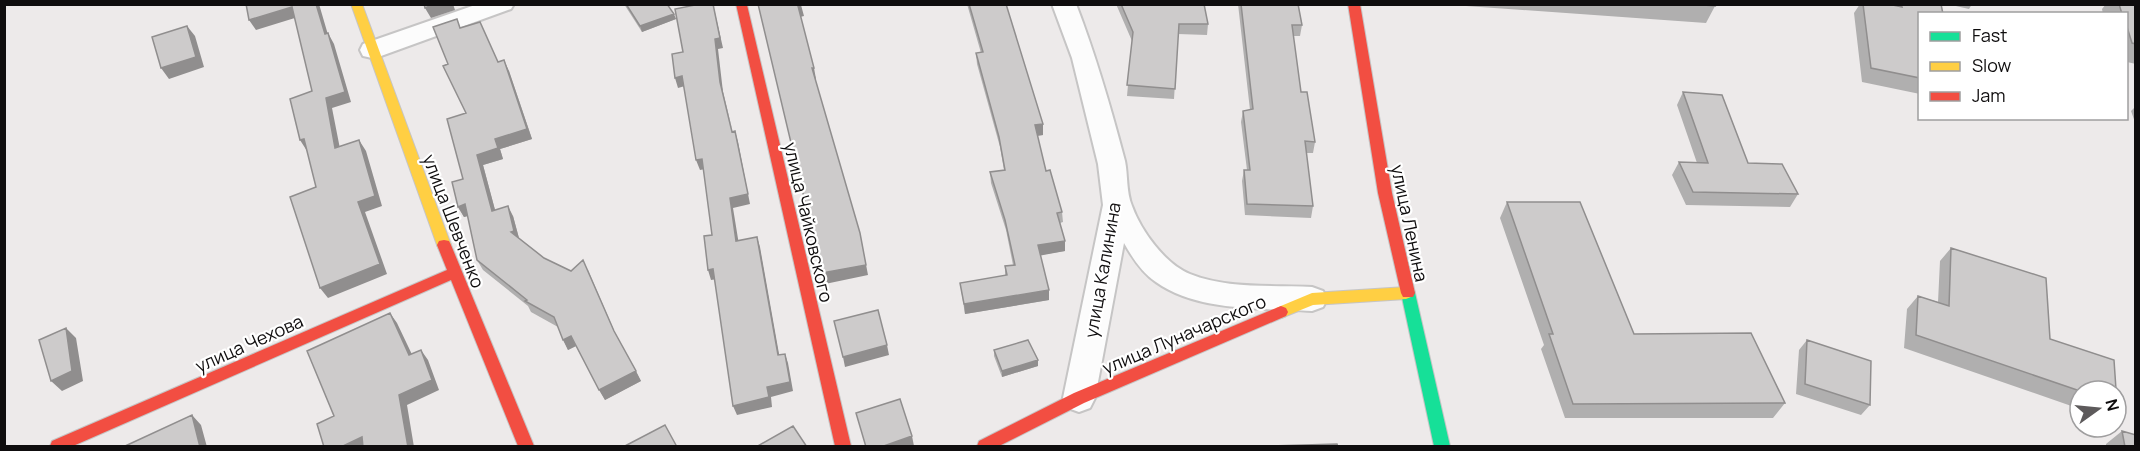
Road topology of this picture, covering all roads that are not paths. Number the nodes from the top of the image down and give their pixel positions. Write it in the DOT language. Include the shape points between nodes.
graph roads {
  1 [pos="357,4"];
  2 [pos="503,4"];
  3 [pos="1064,4"];
  4 [pos="1354,4"];
  5 [pos="741,5"];
  6 [pos="372,51"];
  7 [pos="1117,205"];
  8 [pos="454,273"];
  9 [pos="1406,293"];
  10 [pos="1312,299"];
  11 [pos="1079,398"];
  12 [pos="58,447"];
  13 [pos="525,447"];
  14 [pos="843,447"];
  15 [pos="985,447"];
  16 [pos="1442,447"];
  1 -- 6 [label="street, улица Шевченко"];
  2 -- 6 [label="street"];
  3 -- 7 [label="street, улица Калинина" via="1087,68 1112,164"];
  4 -- 9 [label="street, улица Ленина"];
  5 -- 14 [label="street, улица Чайковского"];
  6 -- 8 [label="street, улица Шевченко"];
  7 -- 10 [label="street" via="1139,245 1166,274 1207,292"];
  7 -- 11 [label="street, улица Калинина"];
  8 -- 12 [label="street, улица Чехова"];
  8 -- 13 [label="street, улица Шевченко"];
  9 -- 10 [label="street, улица Луначарского"];
  9 -- 16 [label="street, улица Ленина"];
  10 -- 11 [label="street, улица Луначарского"];
  11 -- 15 [label="street, улица Луначарского"];
}
